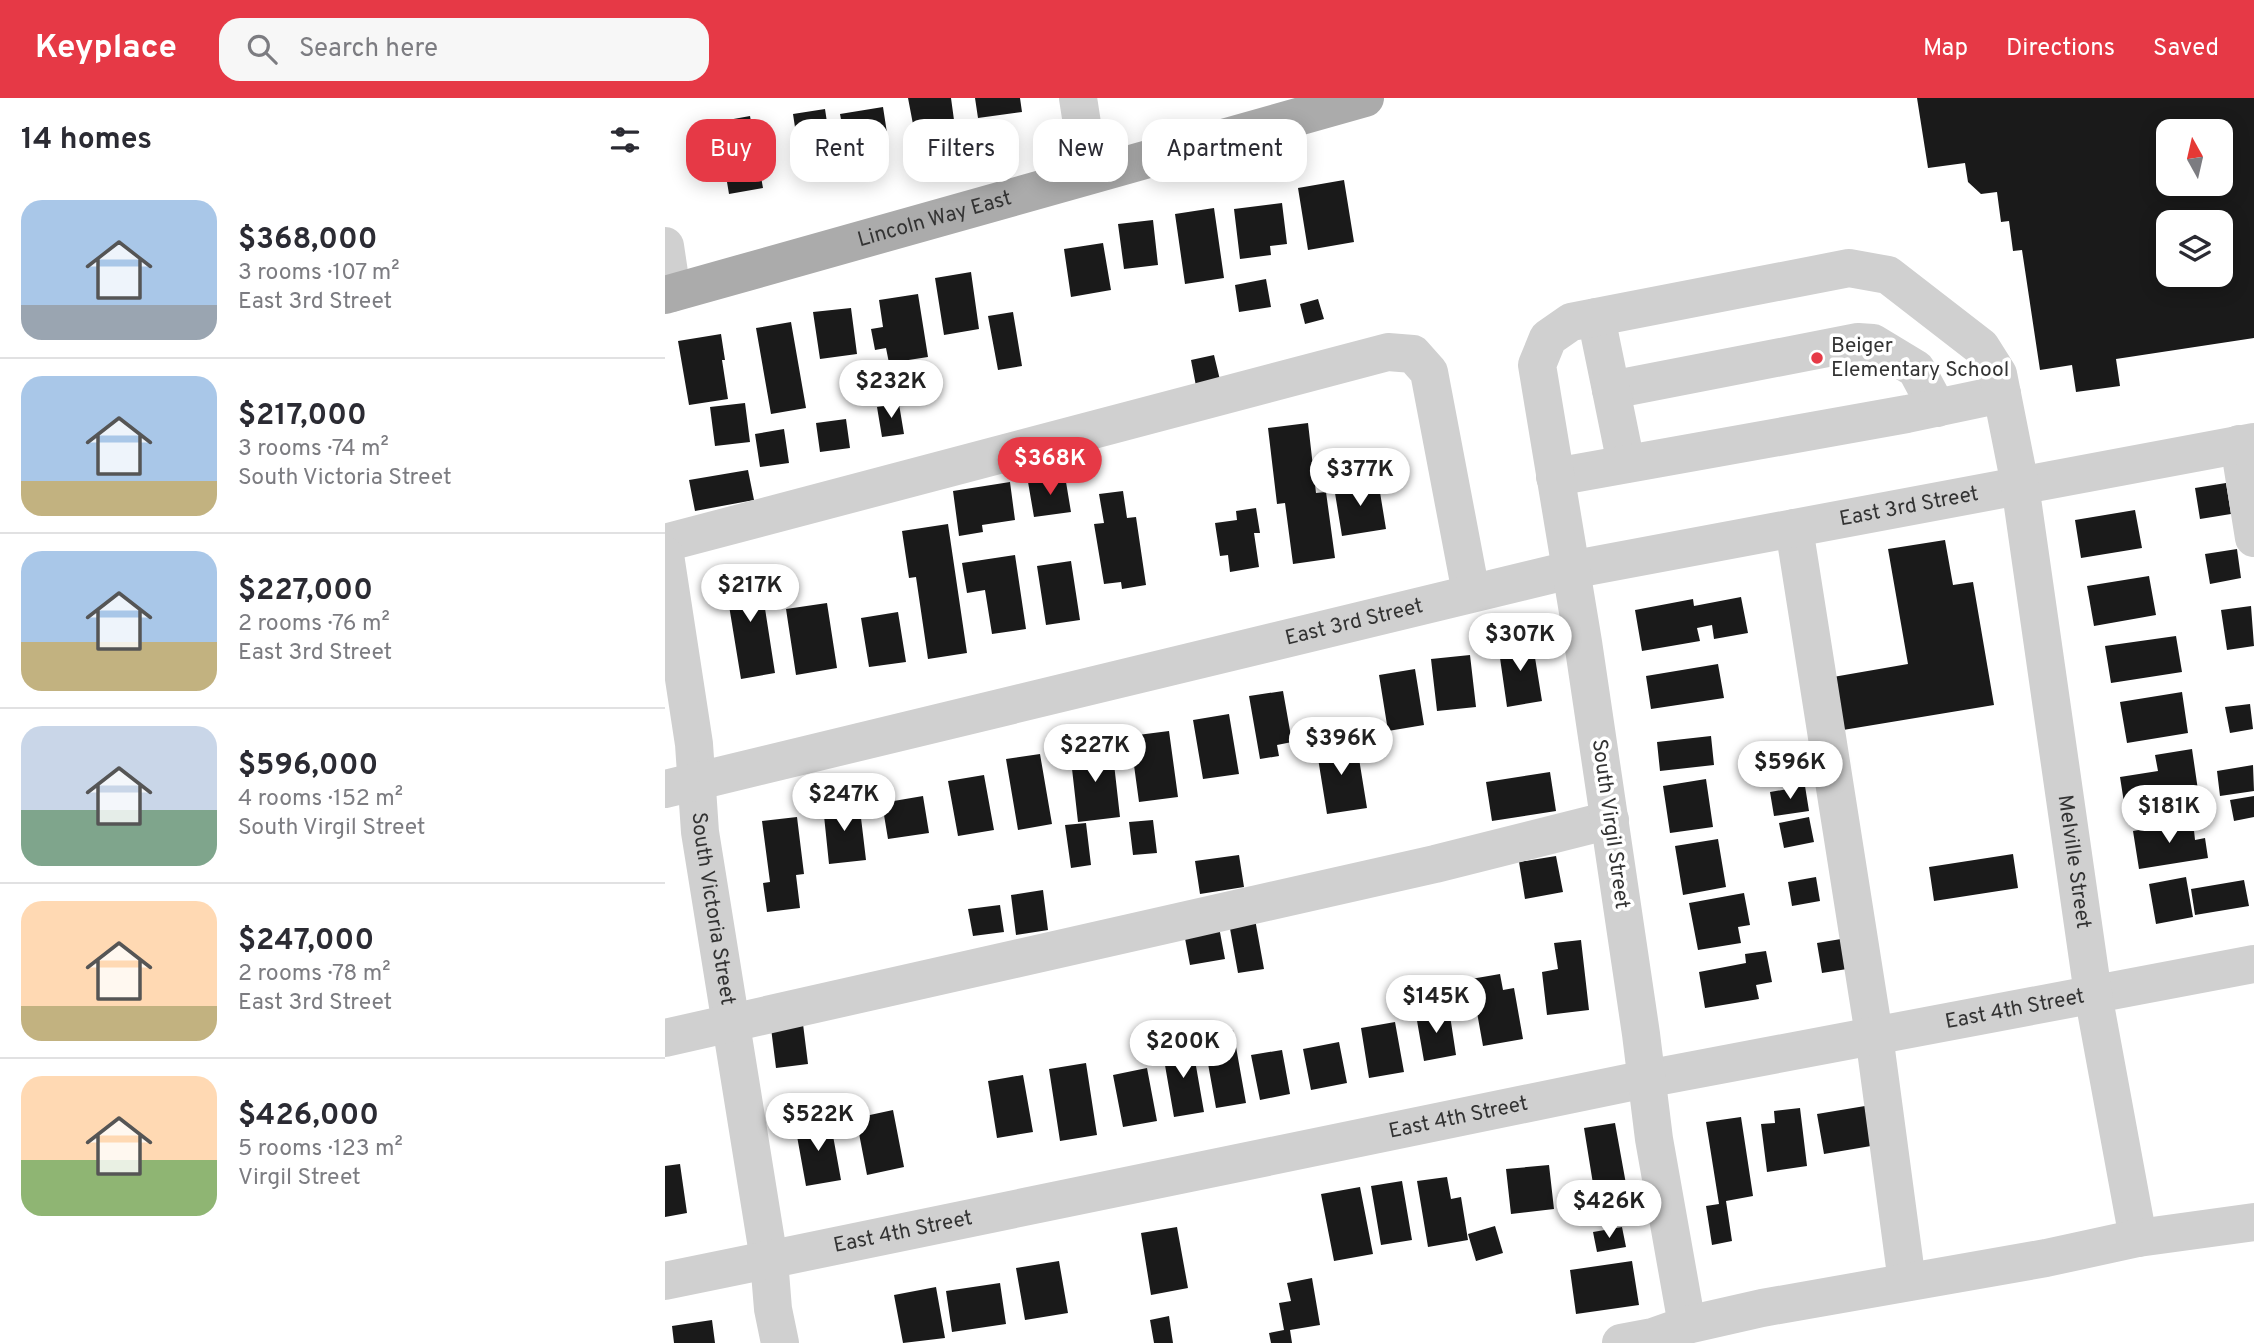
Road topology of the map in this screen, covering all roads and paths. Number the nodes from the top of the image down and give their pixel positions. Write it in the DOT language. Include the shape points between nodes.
graph roads {
  1 [pos="1078,98"];
  2 [pos="1365,98"];
  3 [pos="1081,119"];
  4 [pos="1128,164"];
  5 [pos="1065,182"];
  6 [pos="665,246"];
  7 [pos="669,294"];
  8 [pos="1596,317"];
  9 [pos="1611,390"];
  10 [pos="2002,394"];
  11 [pos="1937,408"];
  12 [pos="2247,443"];
  13 [pos="1626,464"];
  14 [pos="1555,477"];
  15 [pos="2020,485"];
  16 [pos="1794,528"];
  17 [pos="2254,538"];
  18 [pos="665,543"];
  19 [pos="665,555"];
  20 [pos="1570,570"];
  21 [pos="1471,593"];
  22 [pos="680,786"];
  23 [pos="1610,820"];
  24 [pos="2254,964"];
  25 [pos="2093,994"];
  26 [pos="732,1025"];
  27 [pos="1874,1035"];
  28 [pos="665,1038"];
  29 [pos="1646,1079"];
  30 [pos="2254,1222"];
  31 [pos="2138,1238"];
  32 [pos="769,1260"];
  33 [pos="665,1281"];
  34 [pos="1907,1282"];
  35 [pos="1687,1325"];
  36 [pos="780,1343"];
  37 [pos="1621,1343"];
  1 -- 3 [label="street"];
  2 -- 4 [label="main road, Lincoln Way East"];
  5 -- 7 [label="main road, Lincoln Way East"];
  6 -- 7 [label="street"];
  8 -- 9 [label="street"];
  8 -- 10 [label="street, Melville Street" via="1849,268 1888,275 1981,347 1998,374"];
  8 -- 14 [label="street, South Virgil Street" via="1571,322 1548,338 1537,365"];
  9 -- 11 [label="street" via="1858,342 1873,343 1916,369"];
  9 -- 13 [label="street"];
  10 -- 11 [label="street"];
  10 -- 15 [label="street, Melville Street"];
  11 -- 13 [label="street"];
  12 -- 15 [label="street, East 3rd Street"];
  12 -- 17 [label="street"];
  13 -- 14 [label="street"];
  14 -- 20 [label="street, South Virgil Street"];
  15 -- 16 [label="street, East 3rd Street"];
  15 -- 25 [label="street, Melville Street"];
  16 -- 20 [label="street, East 3rd Street"];
  16 -- 27 [label="street"];
  18 -- 21 [label="street" via="1388,352 1413,354 1429,372"];
  19 -- 22 [label="street, South Victoria Street" via="694,744"];
  20 -- 21 [label="street, East 3rd Street"];
  20 -- 23 [label="street, South Virgil Street"];
  21 -- 22 [label="street, East 3rd Street"];
  22 -- 26 [label="street, South Victoria Street" via="700,832"];
  23 -- 26 [label="street"];
  23 -- 29 [label="street, South Virgil Street"];
  24 -- 25 [label="street, East 4th Street"];
  25 -- 27 [label="street, East 4th Street"];
  25 -- 31 [label="street, Melville Street"];
  26 -- 28 [label="street"];
  26 -- 32 [label="street, South Victoria Street"];
  27 -- 29 [label="street, East 4th Street"];
  27 -- 34 [label="street"];
  29 -- 32 [label="street, East 4th Street"];
  29 -- 35 [label="street, South Virgil Street"];
  30 -- 31 [label="street"];
  31 -- 34 [label="street"];
  32 -- 33 [label="street, East 4th Street"];
  32 -- 36 [label="street, South Victoria Street"];
  34 -- 35 [label="street"];
  35 -- 37 [label="street"];
}
